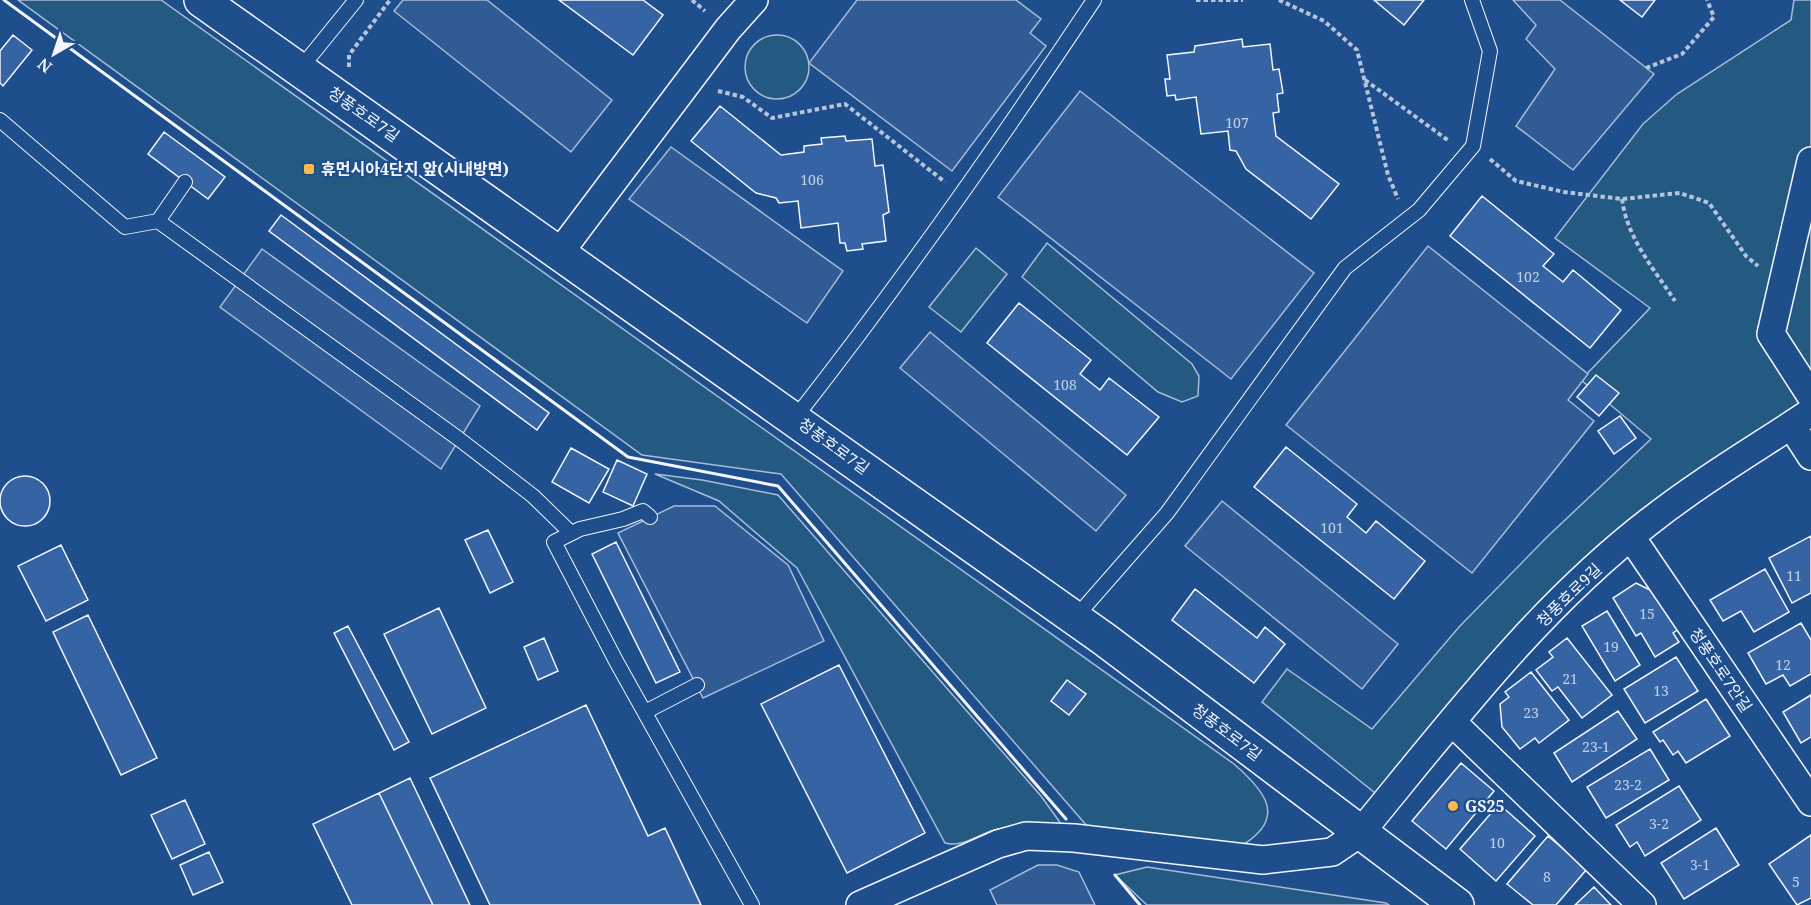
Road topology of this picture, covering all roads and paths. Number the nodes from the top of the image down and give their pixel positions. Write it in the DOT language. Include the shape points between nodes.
graph roads {
  1 [pos="201,0"];
  2 [pos="356,0"];
  3 [pos="390,0"];
  4 [pos="754,0"];
  5 [pos="1094,0"];
  6 [pos="1196,0"];
  7 [pos="1243,0"];
  8 [pos="1279,0"];
  9 [pos="1472,0"];
  10 [pos="1707,0"];
  11 [pos="1646,68"];
  12 [pos="300,69"];
  13 [pos="693,76"];
  14 [pos="349,77"];
  15 [pos="1365,80"];
  16 [pos="0,120"];
  17 [pos="1470,149"];
  18 [pos="1811,161"];
  19 [pos="185,182"];
  20 [pos="962,195"];
  21 [pos="1622,199"];
  22 [pos="1407,220"];
  23 [pos="158,221"];
  24 [pos="560,252"];
  25 [pos="1783,282"];
  26 [pos="1675,301"];
  27 [pos="1811,396"];
  28 [pos="795,418"];
  29 [pos="1801,419"];
  30 [pos="1811,456"];
  31 [pos="650,518"];
  32 [pos="571,533"];
  33 [pos="1631,537"];
  34 [pos="1075,618"];
  35 [pos="697,685"];
  36 [pos="645,712"];
  37 [pos="1452,722"];
  38 [pos="1811,802"];
  39 [pos="1360,833"];
  40 [pos="752,905"];
  41 [pos="860,905"];
  42 [pos="1457,905"];
  43 [pos="1642,905"];
  1 -- 12 [label="street, 청풍호로7길"];
  2 -- 12 [label="lane"];
  3 -- 14 [label="path" via="349,55"];
  4 -- 13 [label="street"];
  5 -- 20 [label="lane"];
  6 -- 7 [label="path"];
  8 -- 15 [label="path" via="1324,21 1356,50"];
  9 -- 17 [label="lane" via="1490,51"];
  10 -- 11 [label="path" via="1714,17 1682,54"];
  12 -- 24 [label="street, 청풍호로7길"];
  13 -- 20 [label="path" via="706,87 743,97 772,118 845,104"];
  13 -- 24 [label="street"];
  15 -- 17 [label="path"];
  15 -- 22 [label="path" via="1388,175"];
  16 -- 23 [label="lane" via="125,227"];
  17 -- 21 [label="path" via="1516,181"];
  17 -- 22 [label="lane"];
  18 -- 25 [label="street"];
  19 -- 23 [label="lane"];
  20 -- 28 [label="lane"];
  21 -- 25 [label="path" via="1680,193 1709,203 1746,256 1772,278"];
  21 -- 26 [label="path" via="1625,221"];
  22 -- 34 [label="lane" via="1345,268 1167,513"];
  23 -- 32 [label="lane" via="459,439 533,496"];
  24 -- 28 [label="street, 청풍호로7길"];
  25 -- 27 [label="street" via="1771,334"];
  28 -- 34 [label="street, 청풍호로7길"];
  29 -- 30 [label="street, 청풍호로9길"];
  29 -- 33 [label="street, 청풍호로9길" via="1735,460"];
  31 -- 32 [label="lane" via="643,511"];
  32 -- 36 [label="lane" via="554,542"];
  33 -- 37 [label="street, 청풍호로9길" via="1578,584 1511,653"];
  33 -- 38 [label="street, 청풍호로7안길"];
  34 -- 39 [label="street, 청풍호로7길"];
  35 -- 36 [label="lane"];
  36 -- 40 [label="lane"];
  37 -- 39 [label="street, 청풍호로9길"];
  37 -- 43 [label="street"];
  39 -- 41 [label="street, 청풍호로9길" via="1332,852 1263,860 1026,836 998,844"];
  39 -- 42 [label="street, 청풍호로7길" via="1380,844"];
}
